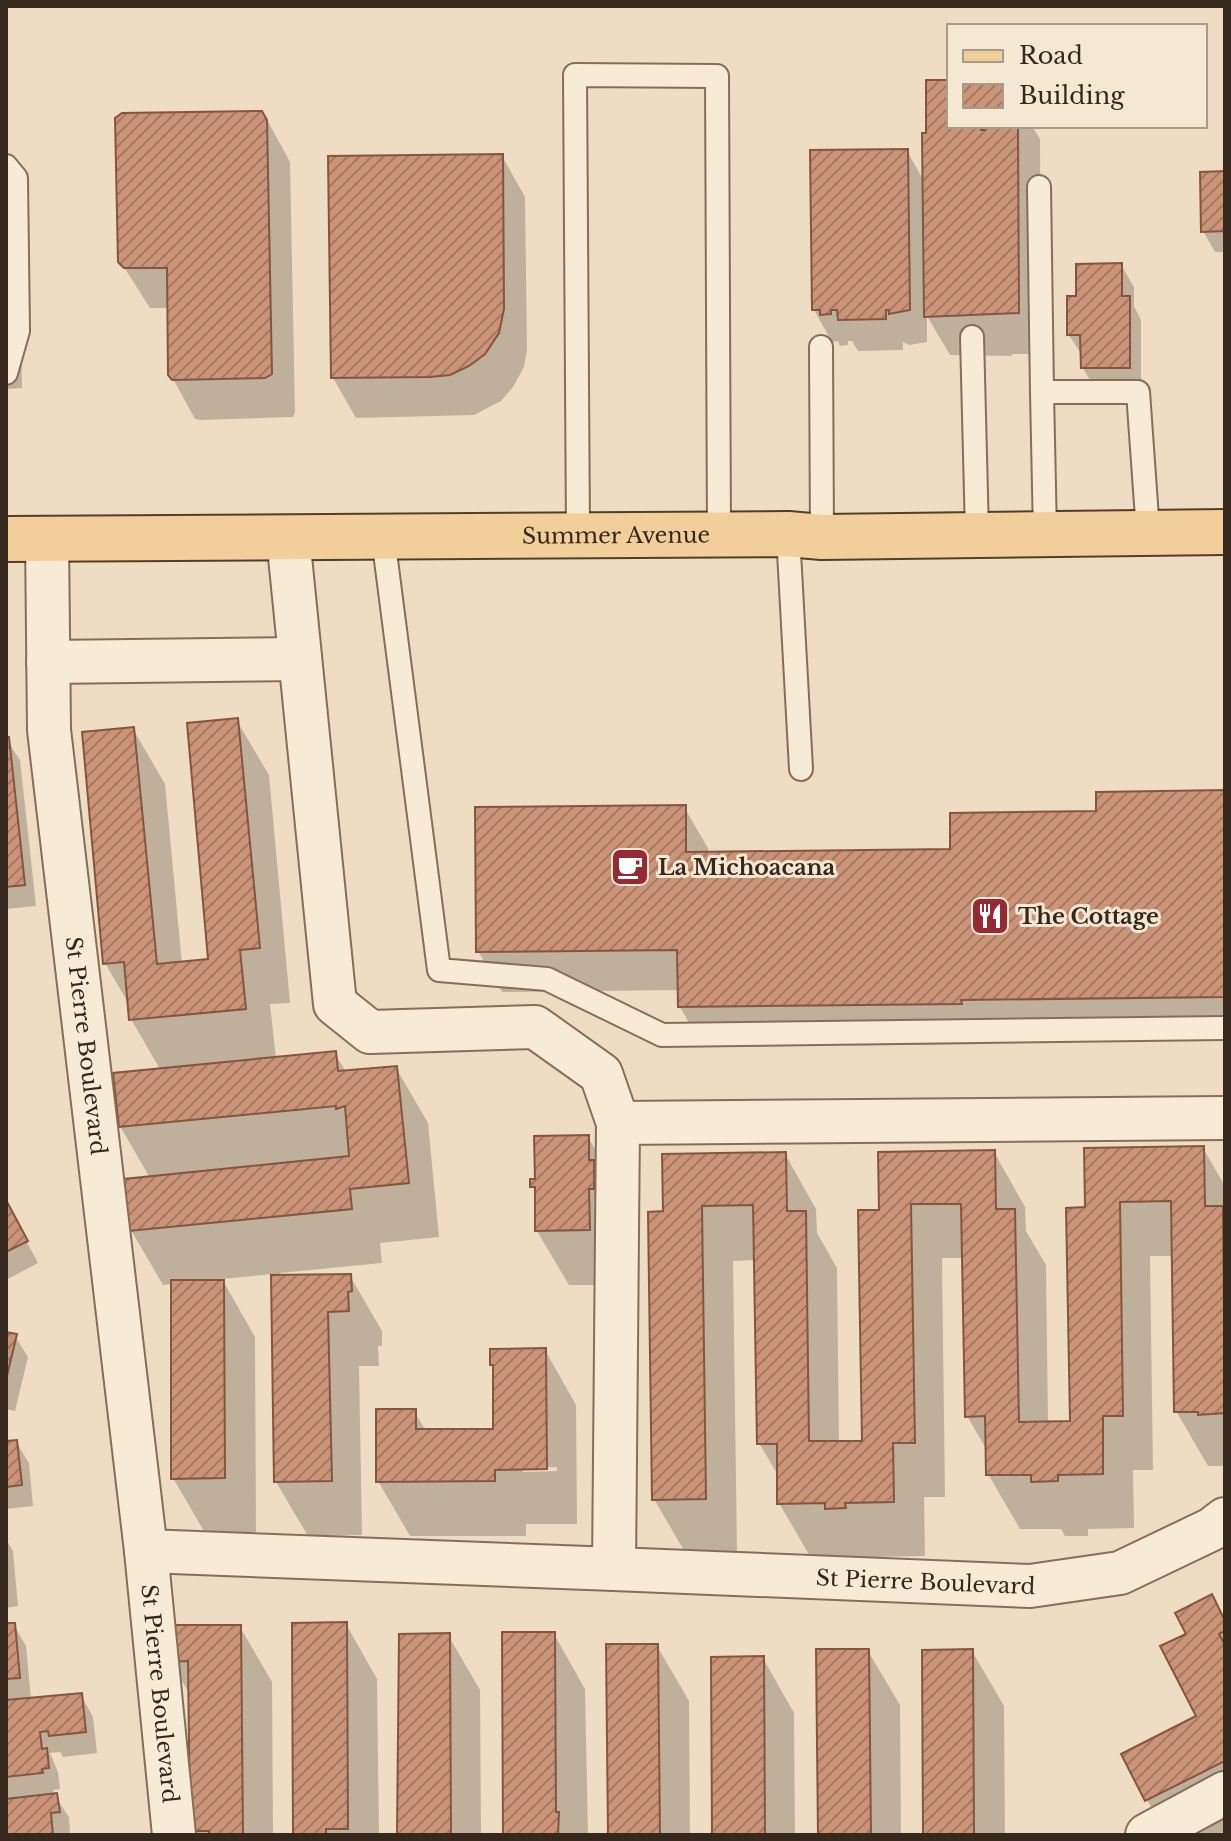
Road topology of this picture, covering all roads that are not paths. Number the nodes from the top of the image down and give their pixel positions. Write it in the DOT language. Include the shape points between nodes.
graph roads {
  1 [pos="6,166"];
  2 [pos="1039,187"];
  3 [pos="972,337"];
  4 [pos="821,347"];
  5 [pos="6,373"];
  6 [pos="1042,392"];
  7 [pos="1148,532"];
  8 [pos="1225,532"];
  9 [pos="977,533"];
  10 [pos="1045,534"];
  11 [pos="578,535"];
  12 [pos="719,535"];
  13 [pos="805,536"];
  14 [pos="288,537"];
  15 [pos="383,537"];
  16 [pos="27,539"];
  17 [pos="300,659"];
  18 [pos="48,662"];
  19 [pos="801,769"];
  20 [pos="1225,1028"];
  21 [pos="1225,1118"];
  22 [pos="618,1123"];
  23 [pos="1225,1519"];
  24 [pos="146,1551"];
  25 [pos="614,1569"];
  26 [pos="1225,1793"];
  27 [pos="174,1835"];
  28 [pos="1147,1835"];
  1 -- 5 [label="lane" via="16,178 18,331"];
  2 -- 6 [label="lane"];
  3 -- 9 [label="lane"];
  4 -- 13 [label="lane"];
  6 -- 7 [label="lane" via="1138,392"];
  6 -- 10 [label="lane"];
  7 -- 8 [label="main road, Summer Avenue"];
  7 -- 10 [label="main road, Summer Avenue"];
  9 -- 10 [label="main road, Summer Avenue"];
  9 -- 13 [label="main road, Summer Avenue"];
  11 -- 12 [label="main road, Summer Avenue"];
  11 -- 12 [label="lane" via="575,75 717,76"];
  11 -- 15 [label="main road, Summer Avenue"];
  12 -- 13 [label="main road, Summer Avenue"];
  13 -- 19 [label="lane"];
  14 -- 15 [label="main road, Summer Avenue"];
  14 -- 16 [label="main road, Summer Avenue"];
  14 -- 17 [label="street"];
  15 -- 20 [label="lane" via="439,970 547,979 662,1035"];
  16 -- 18 [label="street, St Pierre Boulevard"];
  17 -- 18 [label="street"];
  17 -- 22 [label="street" via="335,1004 370,1032 535,1027 601,1074"];
  18 -- 24 [label="street, St Pierre Boulevard" via="49,730"];
  21 -- 22 [label="street"];
  22 -- 25 [label="street"];
  23 -- 25 [label="street, St Pierre Boulevard" via="1120,1573 1030,1586"];
  24 -- 25 [label="street, St Pierre Boulevard"];
  24 -- 27 [label="street, St Pierre Boulevard"];
  26 -- 28 [label="street"];
}
